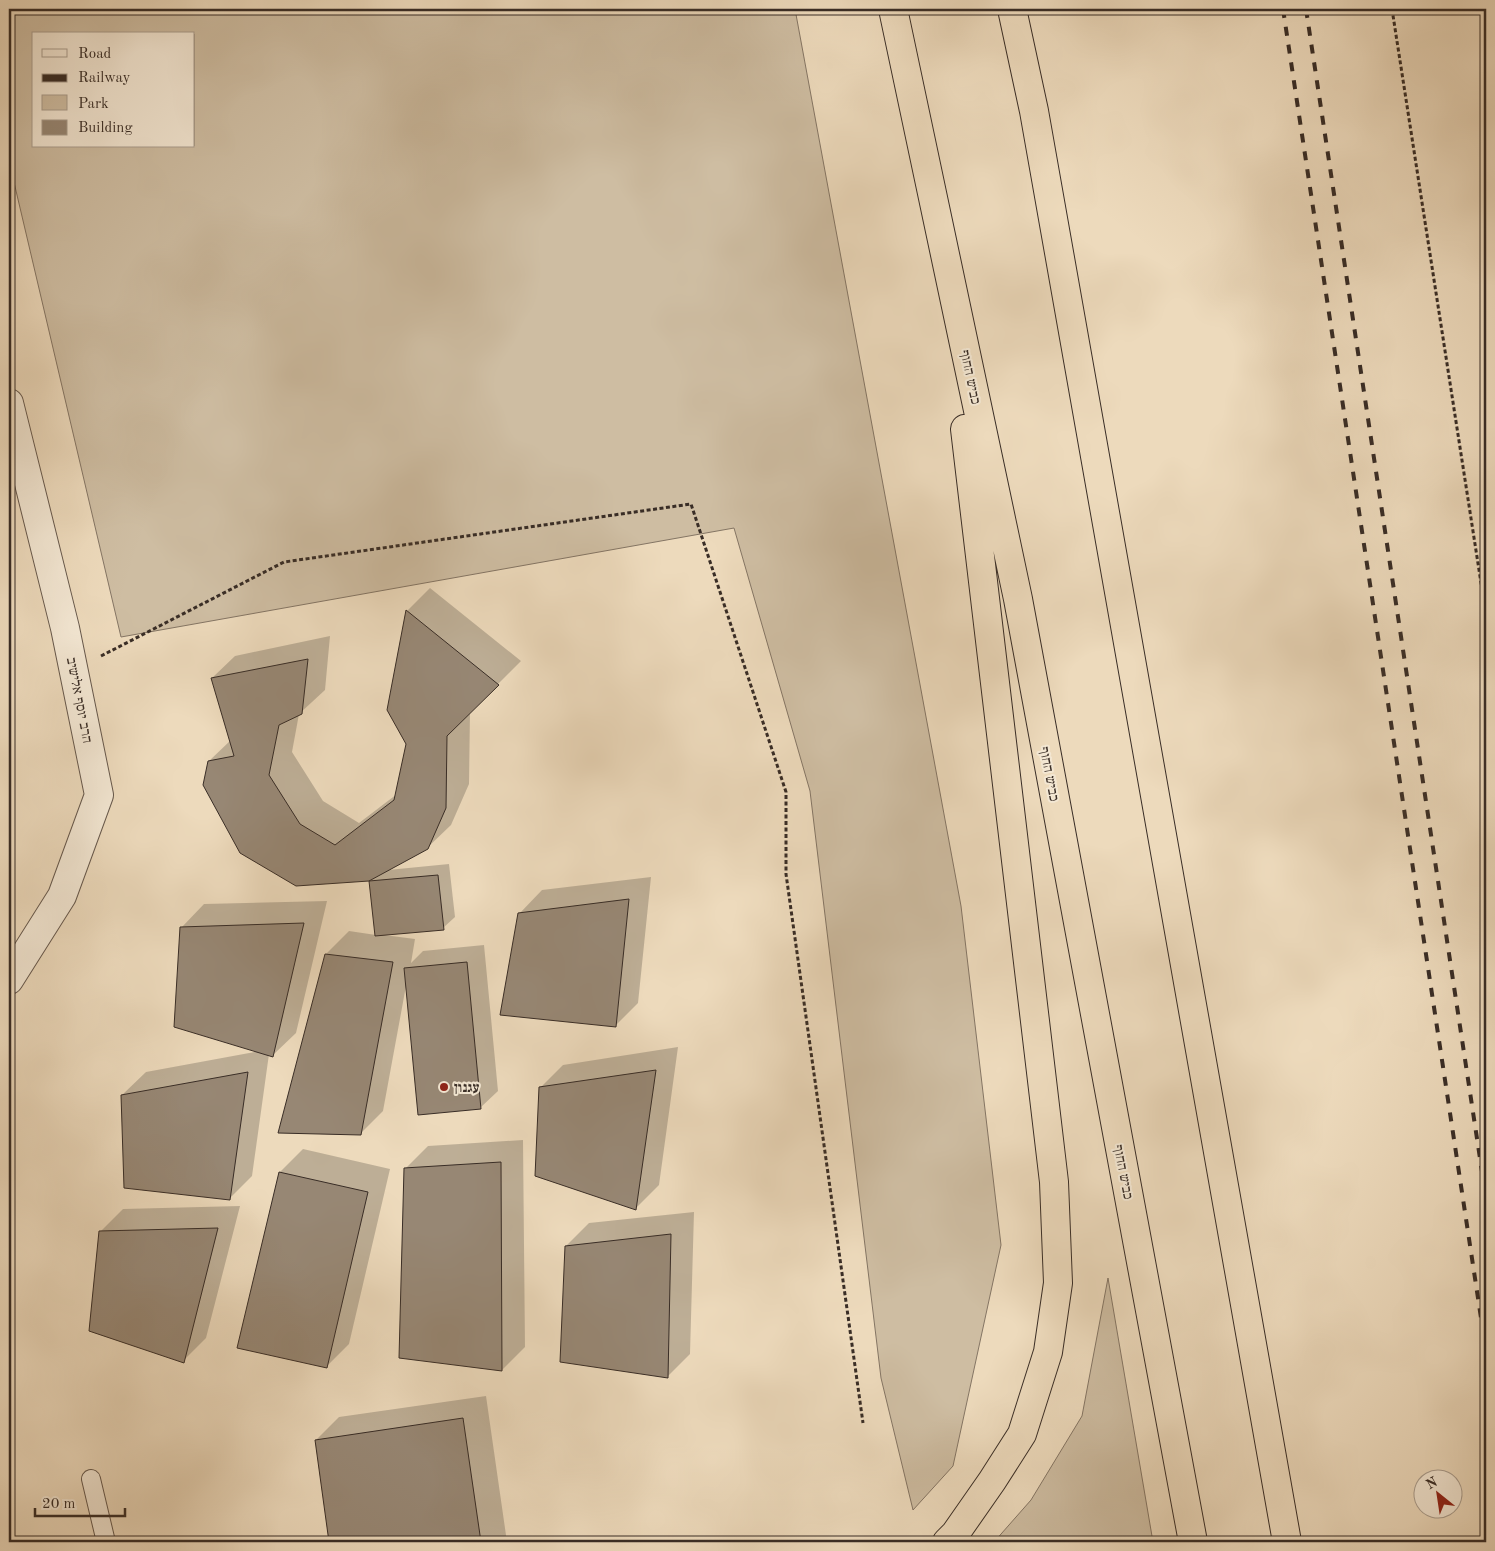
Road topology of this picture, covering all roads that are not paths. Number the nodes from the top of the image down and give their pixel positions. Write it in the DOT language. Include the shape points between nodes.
graph roads {
  1 [pos="893,9"];
  2 [pos="1012,9"];
  3 [pos="945,254"];
  4 [pos="9,403"];
  5 [pos="9,980"];
  6 [pos="91,1479"];
  7 [pos="106,1542"];
  8 [pos="947,1542"];
  9 [pos="1193,1542"];
  10 [pos="1287,1542"];
  1 -- 3 [label="highway, כביש החוף"];
  2 -- 10 [label="highway" via="1034,111"];
  3 -- 8 [label="highway" via="1054,1182 1058,1283 1048,1352 1022,1434"];
  3 -- 9 [label="highway, כביש החוף" via="1018,600"];
  4 -- 5 [label="street, הרב יוסף אלישיב" via="65,628 99,795 62,896"];
  6 -- 7 [label="lane"];
}
